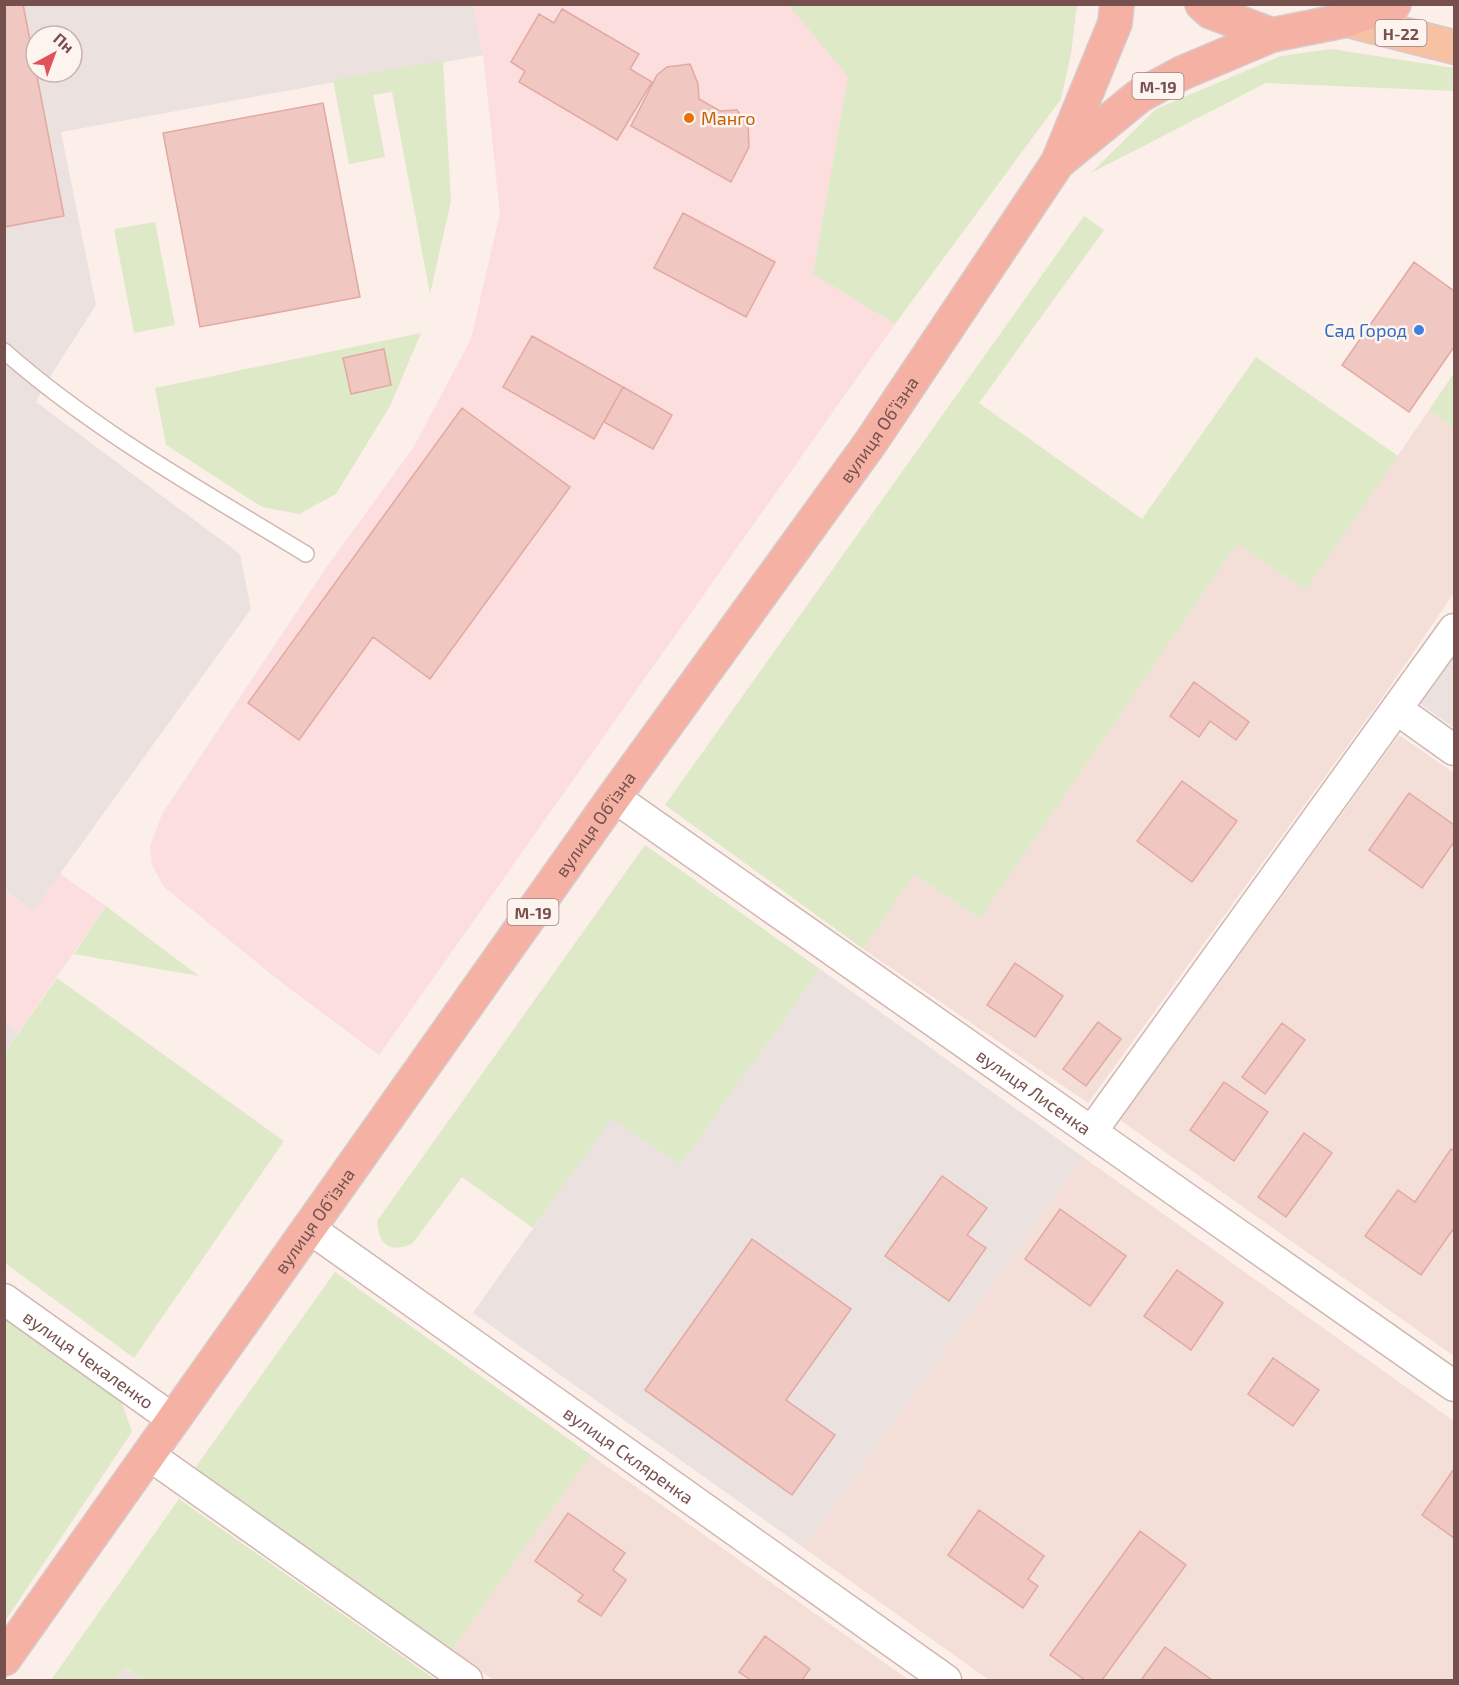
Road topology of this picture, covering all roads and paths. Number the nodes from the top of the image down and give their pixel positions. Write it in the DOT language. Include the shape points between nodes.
graph roads {
  1 [pos="1117,4"];
  2 [pos="1202,4"];
  3 [pos="1394,4"];
  4 [pos="1347,20"];
  5 [pos="1272,35"];
  6 [pos="1455,46"];
  7 [pos="1058,162"];
  8 [pos="4,351"];
  9 [pos="306,555"];
  10 [pos="1455,629"];
  11 [pos="1398,710"];
  12 [pos="1455,750"];
  13 [pos="614,797"];
  14 [pos="1092,1131"];
  15 [pos="309,1228"];
  16 [pos="4,1299"];
  17 [pos="1455,1386"];
  18 [pos="174,1420"];
  19 [pos="149,1455"];
  20 [pos="4,1659"];
  21 [pos="467,1680"];
  22 [pos="946,1680"];
  1 -- 7 [label="highway, М-19" via="1115,23"];
  2 -- 5 [label="highway" via="1211,12"];
  3 -- 4 [label="highway, М-19"];
  4 -- 5 [label="highway, М-19"];
  4 -- 6 [label="main road, Н-22"];
  5 -- 7 [label="highway, М-19" via="1139,96"];
  7 -- 13 [label="highway, вулиця Об’їзна / М-19" via="871,442"];
  8 -- 9 [label="lane" via="44,386 132,448"];
  10 -- 11 [label="street"];
  11 -- 12 [label="street"];
  11 -- 14 [label="street"];
  13 -- 14 [label="street, вулиця Лисенка"];
  13 -- 15 [label="highway, вулиця Об’їзна / М-19"];
  14 -- 17 [label="street, вулиця Лисенка"];
  15 -- 18 [label="highway, вулиця Об’їзна / М-19"];
  15 -- 22 [label="street, вулиця Скляренка"];
  16 -- 18 [label="street, вулиця Чекаленко"];
  18 -- 19 [label="highway, вулиця Об’їзна / М-19"];
  19 -- 20 [label="highway, вулиця Об’їзна / М-19"];
  19 -- 21 [label="street"];
}
